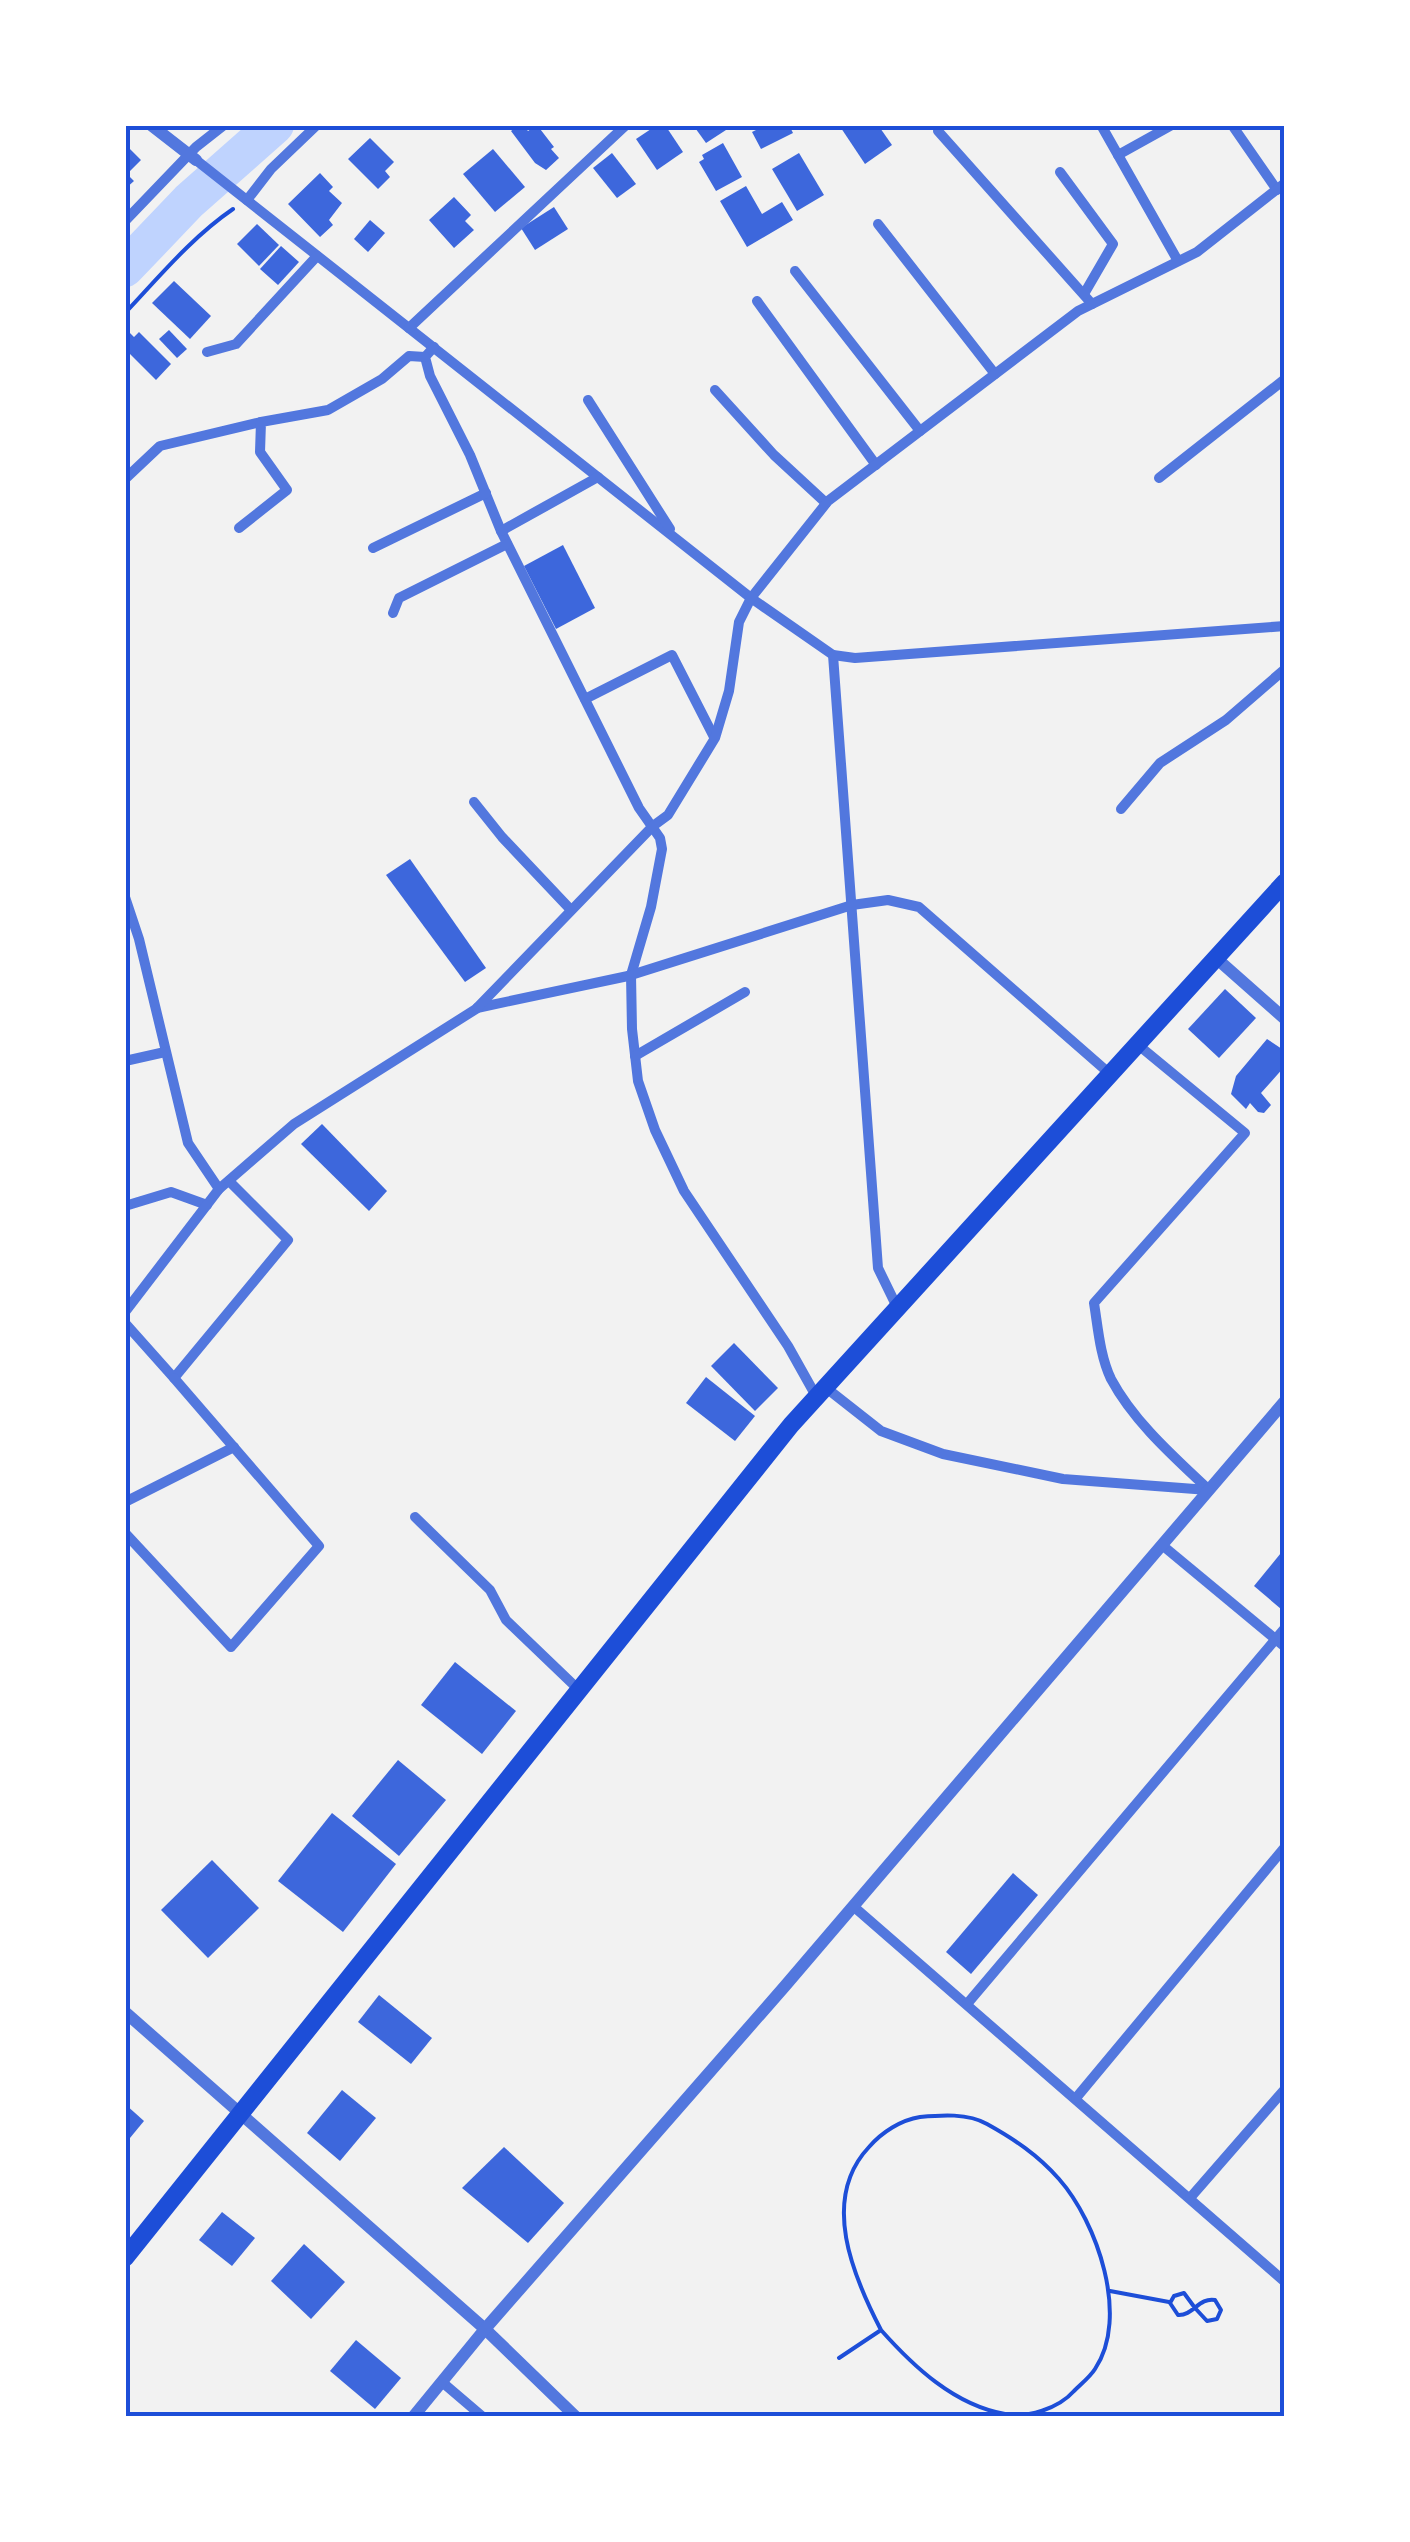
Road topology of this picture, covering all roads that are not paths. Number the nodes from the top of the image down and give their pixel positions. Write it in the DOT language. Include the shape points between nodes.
graph roads {
  1 [pos="151,125"];
  2 [pos="224,125"];
  3 [pos="317,125"];
  4 [pos="626,125"];
  5 [pos="1101,125"];
  6 [pos="1172,125"];
  7 [pos="1232,125"];
  8 [pos="938,131"];
  9 [pos="1118,155"];
  10 [pos="192,157"];
  11 [pos="1060,172"];
  12 [pos="1281,186"];
  13 [pos="244,198"];
  14 [pos="125,221"];
  15 [pos="878,224"];
  16 [pos="317,256"];
  17 [pos="1178,261"];
  18 [pos="795,271"];
  19 [pos="1084,294"];
  20 [pos="757,302"];
  21 [pos="1092,304"];
  22 [pos="409,328"];
  23 [pos="434,347"];
  24 [pos="207,352"];
  25 [pos="425,357"];
  26 [pos="994,374"];
  27 [pos="1285,379"];
  28 [pos="716,390"];
  29 [pos="588,400"];
  30 [pos="262,422"];
  31 [pos="920,431"];
  32 [pos="876,465"];
  33 [pos="598,476"];
  34 [pos="1160,478"];
  35 [pos="125,479"];
  36 [pos="486,493"];
  37 [pos="826,503"];
  38 [pos="239,528"];
  39 [pos="501,531"];
  40 [pos="676,538"];
  41 [pos="507,544"];
  42 [pos="373,548"];
  43 [pos="751,598"];
  44 [pos="393,613"];
  45 [pos="1285,626"];
  46 [pos="833,655"];
  47 [pos="1285,669"];
  48 [pos="585,699"];
  49 [pos="714,738"];
  50 [pos="474,802"];
  51 [pos="1120,809"];
  52 [pos="653,826"];
  53 [pos="1285,882"];
  54 [pos="125,897"];
  55 [pos="852,905"];
  56 [pos="571,910"];
  57 [pos="138,939"];
  58 [pos="125,943"];
  59 [pos="1216,958"];
  60 [pos="631,975"];
  61 [pos="745,992"];
  62 [pos="476,1008"];
  63 [pos="1285,1019"];
  64 [pos="1137,1044"];
  65 [pos="165,1052"];
  66 [pos="635,1056"];
  67 [pos="125,1060"];
  68 [pos="1110,1074"];
  69 [pos="229,1181"];
  70 [pos="219,1189"];
  71 [pos="207,1205"];
  72 [pos="125,1206"];
  73 [pos="898,1307"];
  74 [pos="125,1312"];
  75 [pos="125,1323"];
  76 [pos="174,1378"];
  77 [pos="820,1392"];
  78 [pos="1285,1401"];
  79 [pos="234,1448"];
  80 [pos="1209,1490"];
  81 [pos="125,1502"];
  82 [pos="414,1517"];
  83 [pos="125,1533"];
  84 [pos="1162,1545"];
  85 [pos="1285,1628"];
  86 [pos="1280,1642"];
  87 [pos="579,1690"];
  88 [pos="1285,1847"];
  89 [pos="853,1906"];
  90 [pos="967,2004"];
  91 [pos="125,2012"];
  92 [pos="1285,2089"];
  93 [pos="1076,2098"];
  94 [pos="242,2112"];
  95 [pos="1190,2198"];
  96 [pos="125,2258"];
  97 [pos="1285,2282"];
  98 [pos="485,2330"];
  99 [pos="442,2382"];
  100 [pos="413,2417"];
  101 [pos="483,2417"];
  102 [pos="576,2417"];
  1 -- 10 [label="street"];
  2 -- 10 [label="street"];
  3 -- 13 [label="street"];
  4 -- 22 [label="street"];
  5 -- 9 [label="street"];
  6 -- 9 [label="street"];
  7 -- 12 [label="street"];
  8 -- 19 [label="street"];
  9 -- 17 [label="street"];
  10 -- 13 [label="street"];
  10 -- 14 [label="street"];
  11 -- 19 [label="street" via="1113,244"];
  12 -- 17 [label="street"];
  13 -- 16 [label="street"];
  15 -- 26 [label="street"];
  16 -- 22 [label="street"];
  16 -- 24 [label="street" via="236,344"];
  17 -- 21 [label="street"];
  18 -- 31 [label="street"];
  19 -- 21 [label="street"];
  20 -- 32 [label="street"];
  21 -- 26 [label="street"];
  22 -- 23 [label="street"];
  23 -- 25 [label="street"];
  23 -- 33 [label="street"];
  25 -- 30 [label="street" via="409,356 328,410"];
  25 -- 36 [label="street"];
  26 -- 31 [label="street"];
  27 -- 34 [label="street"];
  28 -- 37 [label="street"];
  29 -- 40 [label="street"];
  30 -- 35 [label="street" via="160,446"];
  30 -- 38 [label="street" via="260,452 287,490"];
  31 -- 32 [label="street"];
  32 -- 37 [label="street"];
  33 -- 39 [label="street"];
  33 -- 40 [label="street"];
  36 -- 39 [label="street"];
  36 -- 42 [label="street"];
  37 -- 43 [label="street"];
  39 -- 41 [label="street"];
  40 -- 43 [label="street"];
  41 -- 44 [label="street" via="398,598"];
  41 -- 48 [label="street"];
  43 -- 46 [label="street"];
  43 -- 49 [label="street" via="738,622 730,692"];
  45 -- 46 [label="street"];
  46 -- 55 [label="street"];
  47 -- 51 [label="street" via="1226,720 1160,763"];
  48 -- 49 [label="street" via="672,655"];
  48 -- 52 [label="street"];
  49 -- 52 [label="street" via="668,815"];
  50 -- 56 [label="street"];
  52 -- 56 [label="street"];
  52 -- 60 [label="street" via="661,867"];
  53 -- 59 [label="highway"];
  54 -- 57 [label="street"];
  55 -- 60 [label="street"];
  55 -- 68 [label="street" via="888,900 918,907"];
  55 -- 73 [label="street" via="878,1268"];
  56 -- 62 [label="street"];
  57 -- 58 [label="street"];
  57 -- 65 [label="street"];
  59 -- 63 [label="street"];
  59 -- 64 [label="highway"];
  60 -- 62 [label="street"];
  60 -- 66 [label="street"];
  61 -- 66 [label="street"];
  62 -- 69 [label="street" via="294,1124"];
  64 -- 68 [label="highway"];
  64 -- 80 [label="street" via="1245,1133 1094,1303 1111,1379 1158,1442"];
  65 -- 67 [label="street"];
  65 -- 70 [label="street" via="188,1143"];
  66 -- 77 [label="street" via="672,1168"];
  68 -- 73 [label="highway"];
  69 -- 70 [label="street"];
  69 -- 76 [label="street" via="288,1240"];
  70 -- 71 [label="street"];
  71 -- 72 [label="street" via="171,1192"];
  71 -- 74 [label="street"];
  73 -- 77 [label="highway"];
  75 -- 76 [label="street"];
  76 -- 79 [label="street"];
  77 -- 80 [label="street" via="881,1431 943,1454 1063,1480"];
  77 -- 87 [label="highway"];
  78 -- 80 [label="street"];
  79 -- 81 [label="street"];
  79 -- 83 [label="street" via="318,1546 231,1647"];
  80 -- 84 [label="street"];
  82 -- 87 [label="street"];
  84 -- 86 [label="street"];
  84 -- 89 [label="street"];
  85 -- 86 [label="street"];
  86 -- 90 [label="street"];
  87 -- 94 [label="highway"];
  88 -- 93 [label="street"];
  89 -- 90 [label="street"];
  89 -- 98 [label="street"];
  90 -- 93 [label="street"];
  91 -- 94 [label="street"];
  92 -- 95 [label="street"];
  93 -- 95 [label="street"];
  94 -- 96 [label="highway"];
  94 -- 98 [label="street"];
  95 -- 97 [label="street"];
  98 -- 99 [label="street"];
  98 -- 102 [label="street"];
  99 -- 100 [label="street"];
  99 -- 101 [label="street"];
}
